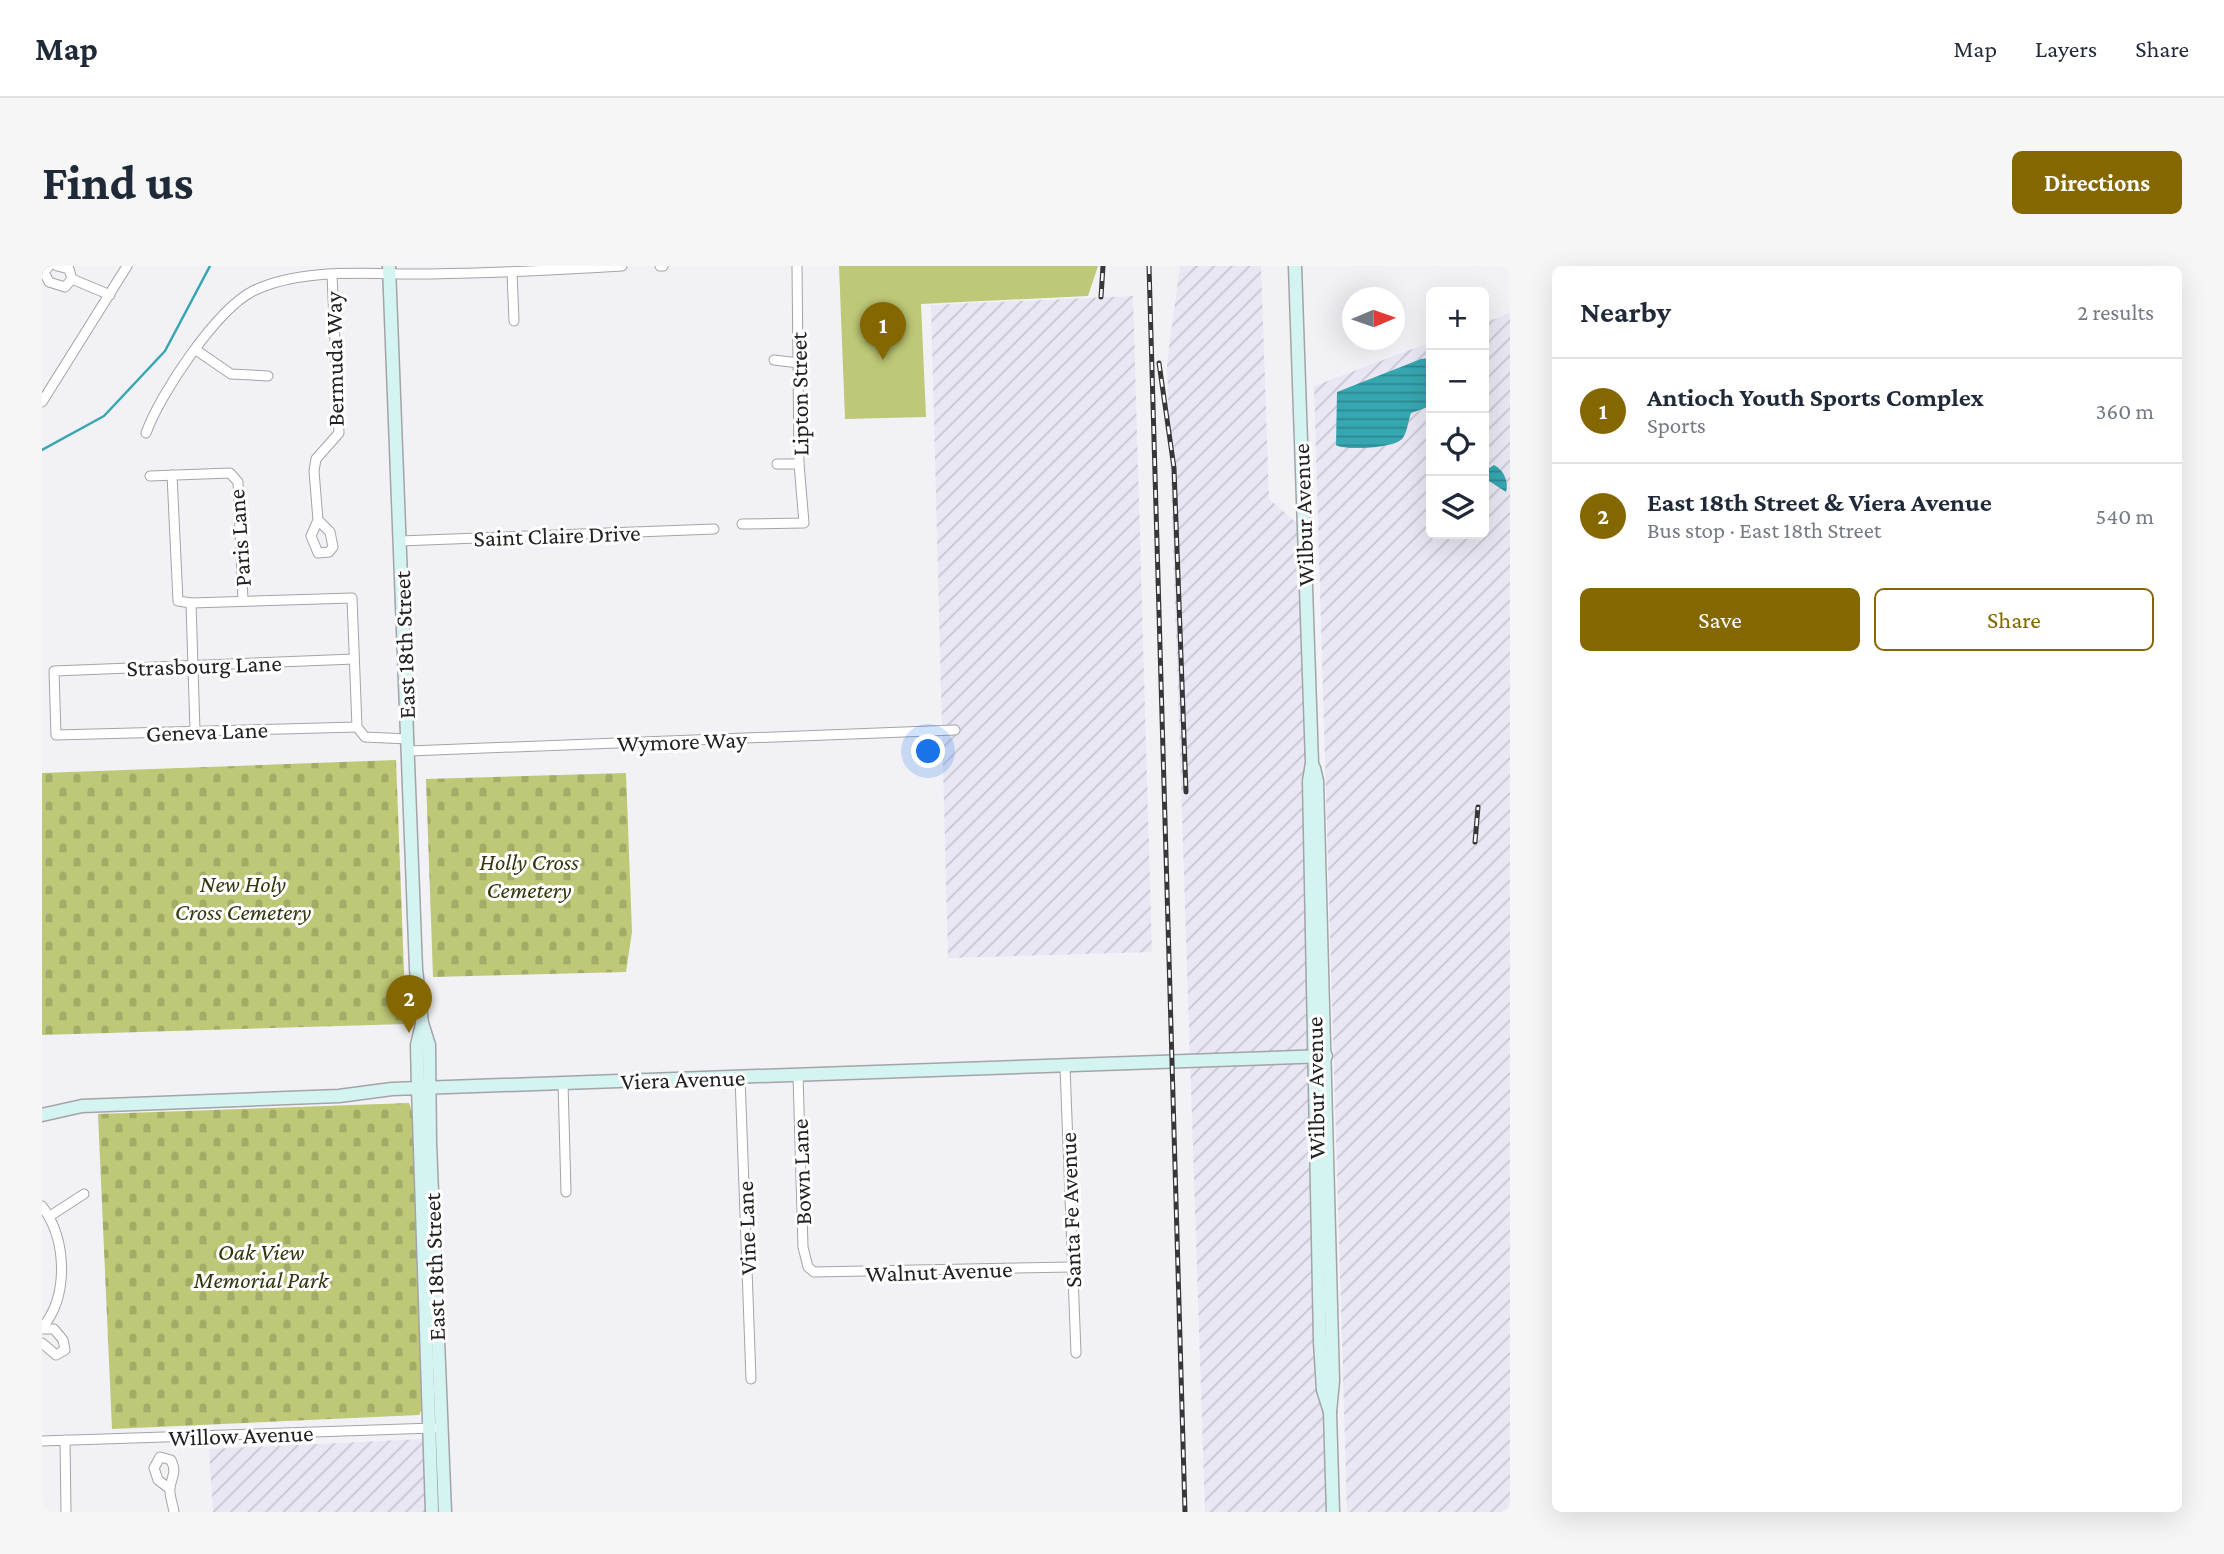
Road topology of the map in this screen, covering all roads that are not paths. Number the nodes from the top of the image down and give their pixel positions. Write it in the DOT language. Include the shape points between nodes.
graph roads {
  1 [pos="49,266"];
  2 [pos="57,266"];
  3 [pos="127,266"];
  4 [pos="622,266"];
  5 [pos="797,266"];
  6 [pos="1295,266"];
  7 [pos="389,270"];
  8 [pos="512,272"];
  9 [pos="332,275"];
  10 [pos="72,279"];
  11 [pos="110,295"];
  12 [pos="514,321"];
  13 [pos="197,350"];
  14 [pos="774,360"];
  15 [pos="799,363"];
  16 [pos="268,376"];
  17 [pos="42,402"];
  18 [pos="146,433"];
  19 [pos="777,464"];
  20 [pos="799,464"];
  21 [pos="172,475"];
  22 [pos="150,476"];
  23 [pos="318,520"];
  24 [pos="742,524"];
  25 [pos="713,528"];
  26 [pos="400,541"];
  27 [pos="243,600"];
  28 [pos="191,603"];
  29 [pos="354,659"];
  30 [pos="194,666"];
  31 [pos="357,727"];
  32 [pos="954,730"];
  33 [pos="195,731"];
  34 [pos="57,735"];
  35 [pos="408,745"];
  36 [pos="1320,1056"];
  37 [pos="1065,1067"];
  38 [pos="798,1075"];
  39 [pos="740,1077"];
  40 [pos="563,1083"];
  41 [pos="424,1088"];
  42 [pos="42,1115"];
  43 [pos="566,1192"];
  44 [pos="84,1194"];
  45 [pos="42,1206"];
  46 [pos="50,1216"];
  47 [pos="808,1267"];
  48 [pos="1072,1267"];
  49 [pos="42,1329"];
  50 [pos="42,1343"];
  51 [pos="1076,1353"];
  52 [pos="751,1380"];
  53 [pos="434,1428"];
  54 [pos="65,1440"];
  55 [pos="42,1441"];
  56 [pos="170,1489"];
  57 [pos="66,1512"];
  58 [pos="174,1512"];
  59 [pos="432,1512"];
  60 [pos="445,1512"];
  61 [pos="1333,1512"];
  1 -- 10 [label="street" via="44,272 49,282 65,286"];
  2 -- 10 [label="street" via="69,269"];
  3 -- 11 [label="street"];
  4 -- 8 [label="street"];
  5 -- 15 [label="street, Lipton Street"];
  6 -- 36 [label="main road, Wilbur Avenue" via="1312,764 1317,781"];
  7 -- 8 [label="street"];
  7 -- 9 [label="street"];
  7 -- 26 [label="main road, East 18th Street"];
  8 -- 12 [label="street"];
  9 -- 13 [label="street" via="284,279 253,291 229,306"];
  9 -- 23 [label="street, Bermuda Way" via="339,433 316,460"];
  10 -- 11 [label="street"];
  11 -- 17 [label="street"];
  13 -- 16 [label="street" via="231,374"];
  13 -- 18 [label="street" via="155,407"];
  14 -- 15 [label="street"];
  15 -- 20 [label="street, Lipton Street"];
  19 -- 20 [label="street"];
  20 -- 24 [label="street, Lipton Street" via="804,523"];
  21 -- 22 [label="street, Paris Lane"];
  21 -- 27 [label="street, Paris Lane" via="230,473 238,482"];
  21 -- 28 [label="street" via="178,601"];
  25 -- 26 [label="street, Saint Claire Drive"];
  26 -- 35 [label="main road, East 18th Street"];
  27 -- 28 [label="street"];
  27 -- 29 [label="street" via="352,598"];
  28 -- 30 [label="street"];
  29 -- 30 [label="street, Strasbourg Lane"];
  29 -- 31 [label="street"];
  30 -- 33 [label="street"];
  30 -- 34 [label="street, Strasbourg Lane" via="54,671"];
  31 -- 33 [label="street, Geneva Lane"];
  31 -- 35 [label="street, Wymore Way" via="365,737"];
  32 -- 35 [label="street, Wymore Way"];
  33 -- 34 [label="street, Geneva Lane"];
  35 -- 41 [label="main road, East 18th Street" via="416,969 429,1045"];
  36 -- 37 [label="main road, Viera Avenue"];
  36 -- 61 [label="main road, Wilbur Avenue" via="1324,1390 1330,1412"];
  37 -- 38 [label="main road, Viera Avenue"];
  37 -- 48 [label="street, Santa Fe Avenue"];
  38 -- 39 [label="main road, Viera Avenue"];
  38 -- 47 [label="street, Bown Lane" via="803,1247"];
  39 -- 40 [label="main road, Viera Avenue"];
  39 -- 52 [label="street, Vine Lane"];
  40 -- 41 [label="main road, Viera Avenue"];
  40 -- 43 [label="street"];
  41 -- 42 [label="main road, Viera Avenue" via="340,1096 82,1106"];
  41 -- 53 [label="main road, East 18th Street"];
  44 -- 46 [label="street"];
  45 -- 46 [label="street"];
  46 -- 49 [label="street" via="57,1238 61,1291 54,1314"];
  47 -- 48 [label="street, Walnut Avenue" via="823,1274"];
  48 -- 51 [label="street, Santa Fe Avenue"];
  49 -- 50 [label="street" via="54,1329 65,1350 56,1354"];
  53 -- 54 [label="street, Willow Avenue"];
  53 -- 59 [label="main road, East 18th Street"];
  53 -- 60 [label="main road, East 18th Street"];
  54 -- 55 [label="street, Willow Avenue"];
  54 -- 57 [label="street"];
  56 -- 58 [label="street"];
}
